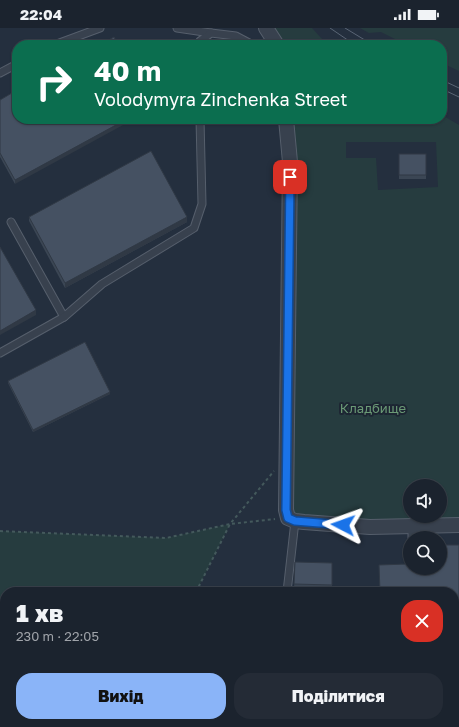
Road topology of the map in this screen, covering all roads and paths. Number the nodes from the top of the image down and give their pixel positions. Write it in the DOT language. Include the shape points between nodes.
graph roads {
  1 [pos="100,28"];
  2 [pos="177,28"];
  3 [pos="266,28"];
  4 [pos="211,33"];
  5 [pos="68,40"];
  6 [pos="201,40"];
  7 [pos="244,40"];
  8 [pos="274,40"];
  9 [pos="12,67"];
  10 [pos="0,73"];
  11 [pos="200,124"];
  12 [pos="286,124"];
  13 [pos="11,222"];
  14 [pos="64,317"];
  15 [pos="0,353"];
  16 [pos="286,456"];
  17 [pos="292,519"];
  18 [pos="230,524"];
  19 [pos="459,525"];
  20 [pos="0,531"];
  21 [pos="405,531"];
  22 [pos="419,531"];
  23 [pos="198,587"];
  24 [pos="287,587"];
  1 -- 5 [label="lane"];
  2 -- 4 [label="lane"];
  3 -- 8 [label="street"];
  4 -- 6 [label="lane"];
  4 -- 7 [label="lane" via="236,36"];
  9 -- 10 [label="lane"];
  11 -- 14 [label="lane" via="202,204 194,228 102,284"];
  12 -- 16 [label="street" via="290,162"];
  13 -- 14 [label="lane"];
  14 -- 15 [label="lane"];
  16 -- 17 [label="street" via="286,510"];
  16 -- 18 [label="path"];
  17 -- 18 [label="path"];
  17 -- 21 [label="street"];
  17 -- 24 [label="lane"];
  18 -- 20 [label="path" via="166,538"];
  18 -- 23 [label="path"];
  19 -- 22 [label="street"];
}
